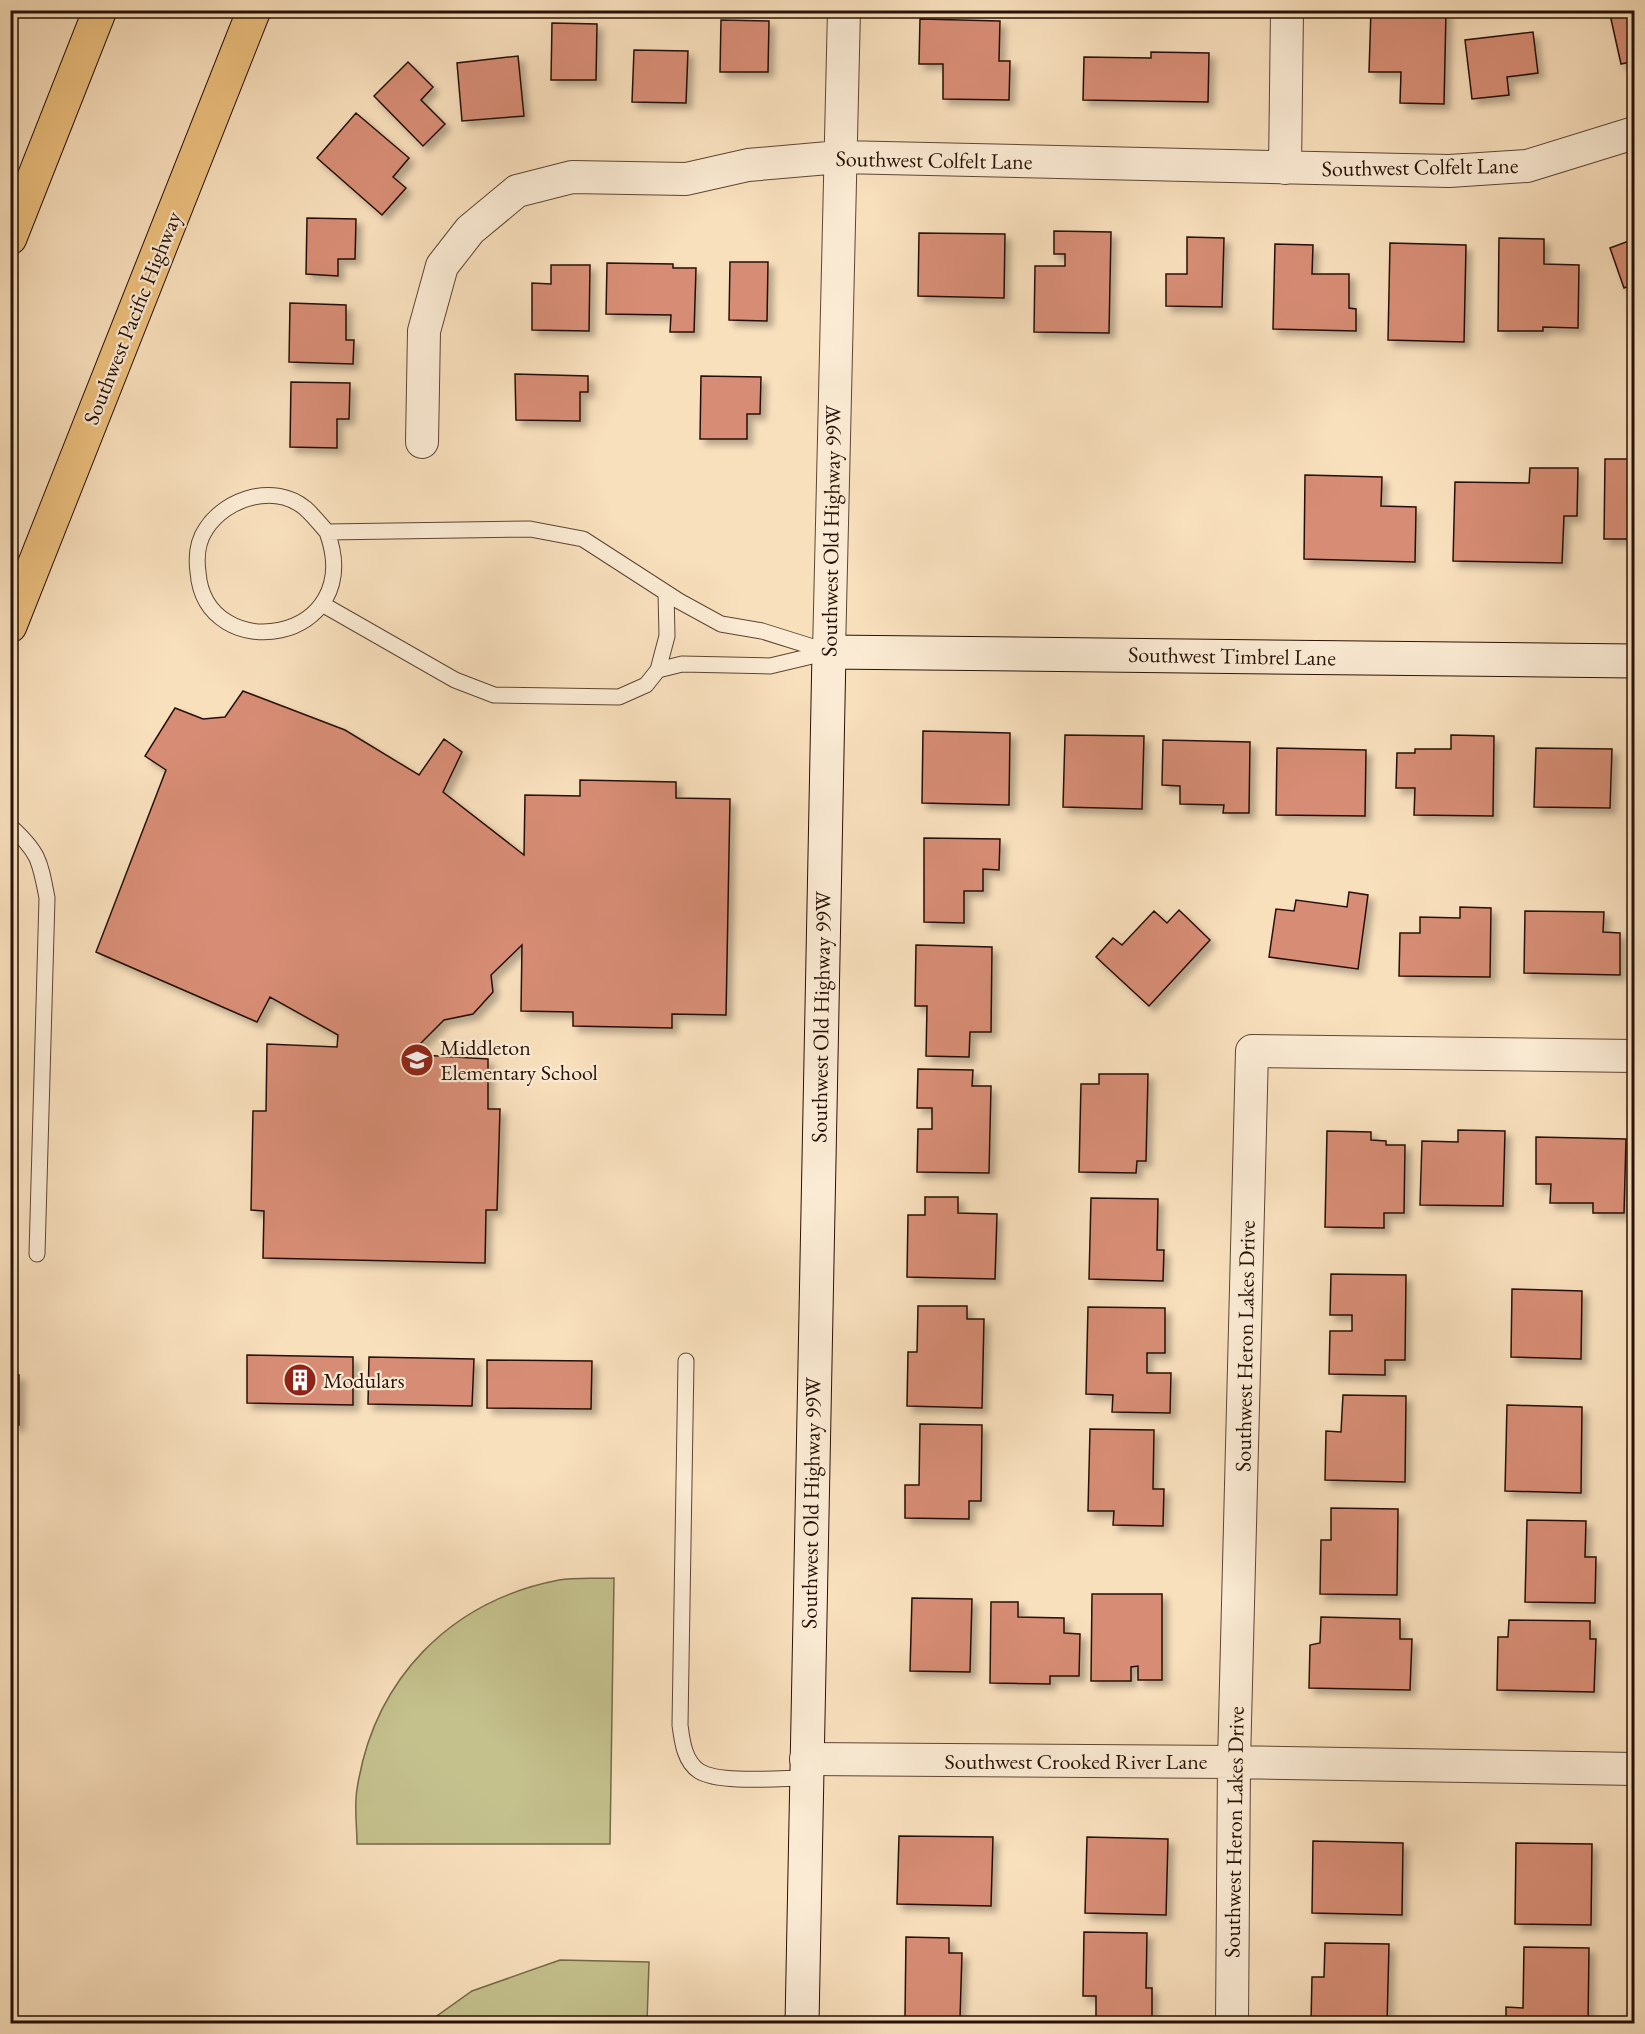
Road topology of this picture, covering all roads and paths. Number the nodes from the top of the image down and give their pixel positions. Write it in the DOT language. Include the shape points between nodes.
graph roads {
  1 [pos="100,10"];
  2 [pos="254,10"];
  3 [pos="844,10"];
  4 [pos="1287,10"];
  5 [pos="1635,133"];
  6 [pos="840,157"];
  7 [pos="1285,168"];
  8 [pos="10,238"];
  9 [pos="422,442"];
  10 [pos="327,532"];
  11 [pos="666,593"];
  12 [pos="321,604"];
  13 [pos="10,626"];
  14 [pos="829,652"];
  15 [pos="1635,661"];
  16 [pos="658,670"];
  17 [pos="10,826"];
  18 [pos="1635,1056"];
  19 [pos="37,1254"];
  20 [pos="686,1361"];
  21 [pos="1234,1762"];
  22 [pos="806,1768"];
  23 [pos="1635,1769"];
  24 [pos="802,2024"];
  25 [pos="1232,2024"];
  1 -- 8 [label="highway"];
  2 -- 13 [label="highway, Southwest Pacific Highway"];
  3 -- 6 [label="street, Southwest Old Highway 99W"];
  4 -- 7 [label="street"];
  5 -- 7 [label="street, Southwest Colfelt Lane" via="1527,166 1449,171"];
  6 -- 7 [label="street, Southwest Colfelt Lane"];
  6 -- 9 [label="street, Southwest Colfelt Lane" via="748,165 686,179 572,177 517,191 470,230 442,266 424,331"];
  6 -- 14 [label="street, Southwest Old Highway 99W"];
  10 -- 11 [label="lane" via="530,529 583,539"];
  10 -- 12 [label="lane" via="334,568"];
  10 -- 12 [label="lane" via="304,507 276,496 240,499 216,515 204,531 196,553 199,585 212,608 233,625 259,633 276,633 302,623"];
  11 -- 14 [label="lane" via="721,624 762,631"];
  11 -- 16 [label="lane" via="667,636"];
  12 -- 16 [label="lane" via="455,680 494,695 619,697 646,686"];
  14 -- 15 [label="street, Southwest Timbrel Lane"];
  14 -- 16 [label="lane" via="770,666 682,664"];
  14 -- 22 [label="street, Southwest Old Highway 99W"];
  17 -- 19 [label="lane" via="40,860 48,898"];
  18 -- 21 [label="street, Southwest Heron Lakes Drive" via="1252,1051"];
  20 -- 22 [label="lane" via="680,1725 684,1751 699,1771 731,1779"];
  21 -- 22 [label="street, Southwest Crooked River Lane"];
  21 -- 23 [label="street, Southwest Crooked River Lane"];
  21 -- 25 [label="street, Southwest Heron Lakes Drive"];
  22 -- 24 [label="street, Southwest Old Highway 99W"];
}
